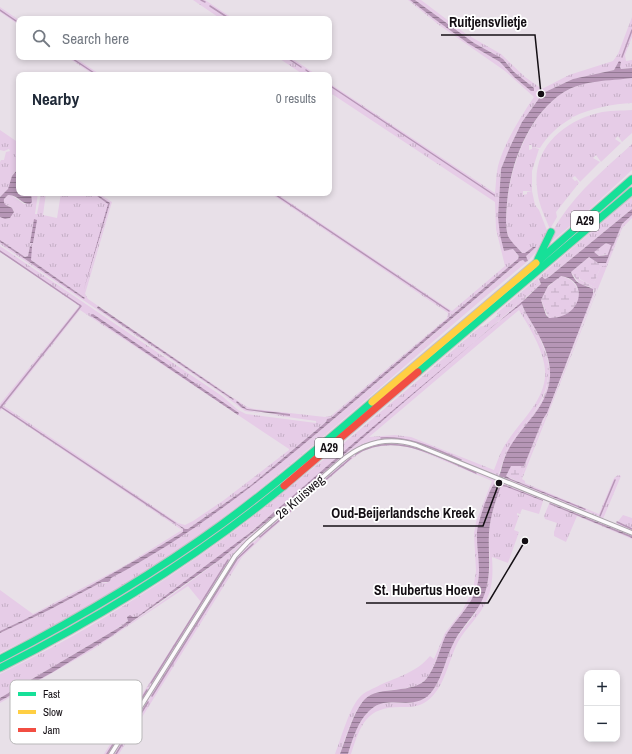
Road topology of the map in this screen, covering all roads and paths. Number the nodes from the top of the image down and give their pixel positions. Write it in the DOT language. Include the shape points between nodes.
graph roads {
  1 [pos="632,179"];
  2 [pos="632,191"];
  3 [pos="551,232"];
  4 [pos="536,262"];
  5 [pos="632,533"];
  6 [pos="0,658"];
  7 [pos="0,668"];
  8 [pos="142,704"];
  9 [pos="117,744"];
  10 [pos="111,754"];
  1 -- 4 [label="highway, A29"];
  2 -- 7 [label="highway, A29" via="241,520 117,605"];
  3 -- 4 [label="highway, A29"];
  4 -- 6 [label="highway, A29" via="272,486 223,523 122,592"];
  5 -- 8 [label="street, 2e Kruisweg" via="406,442 379,442 364,446 351,453 235,556"];
  9 -- 10 [label="street, 2e Kruisweg"];
}
